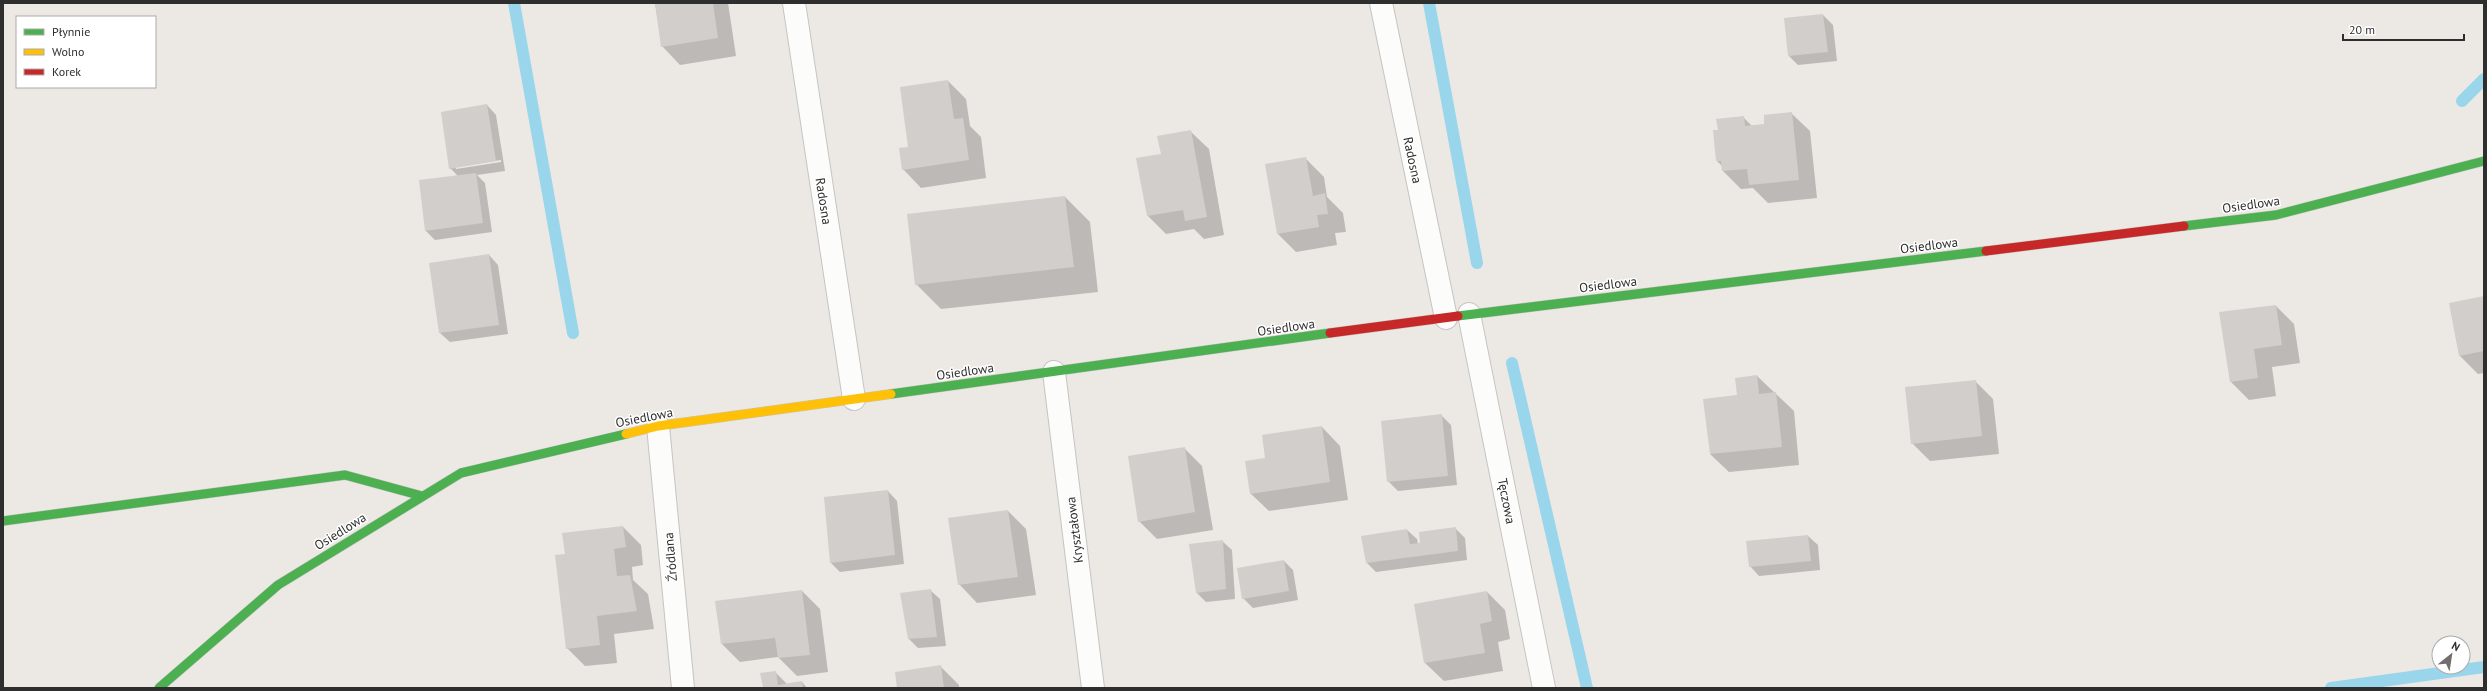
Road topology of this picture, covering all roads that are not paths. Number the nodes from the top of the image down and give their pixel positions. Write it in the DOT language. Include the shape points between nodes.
graph roads {
  1 [pos="794,3"];
  2 [pos="1380,3"];
  3 [pos="2484,161"];
  4 [pos="1469,314"];
  5 [pos="1446,318"];
  6 [pos="1054,372"];
  7 [pos="854,399"];
  8 [pos="658,426"];
  9 [pos="422,496"];
  10 [pos="3,521"];
  11 [pos="159,688"];
  12 [pos="683,688"];
  13 [pos="1093,688"];
  14 [pos="1544,688"];
  1 -- 7 [label="street, Radosna"];
  2 -- 5 [label="street, Radosna"];
  3 -- 4 [label="street, Osiedlowa" via="2276,215"];
  4 -- 5 [label="street, Osiedlowa"];
  4 -- 14 [label="street, Tęczowa"];
  5 -- 6 [label="street, Osiedlowa"];
  6 -- 7 [label="street, Osiedlowa"];
  6 -- 13 [label="street, Kryształowa"];
  7 -- 8 [label="street, Osiedlowa"];
  8 -- 9 [label="street, Osiedlowa" via="461,473"];
  8 -- 12 [label="street, Źródlana"];
  9 -- 10 [label="street" via="345,475"];
  9 -- 11 [label="street, Osiedlowa" via="278,584"];
}
